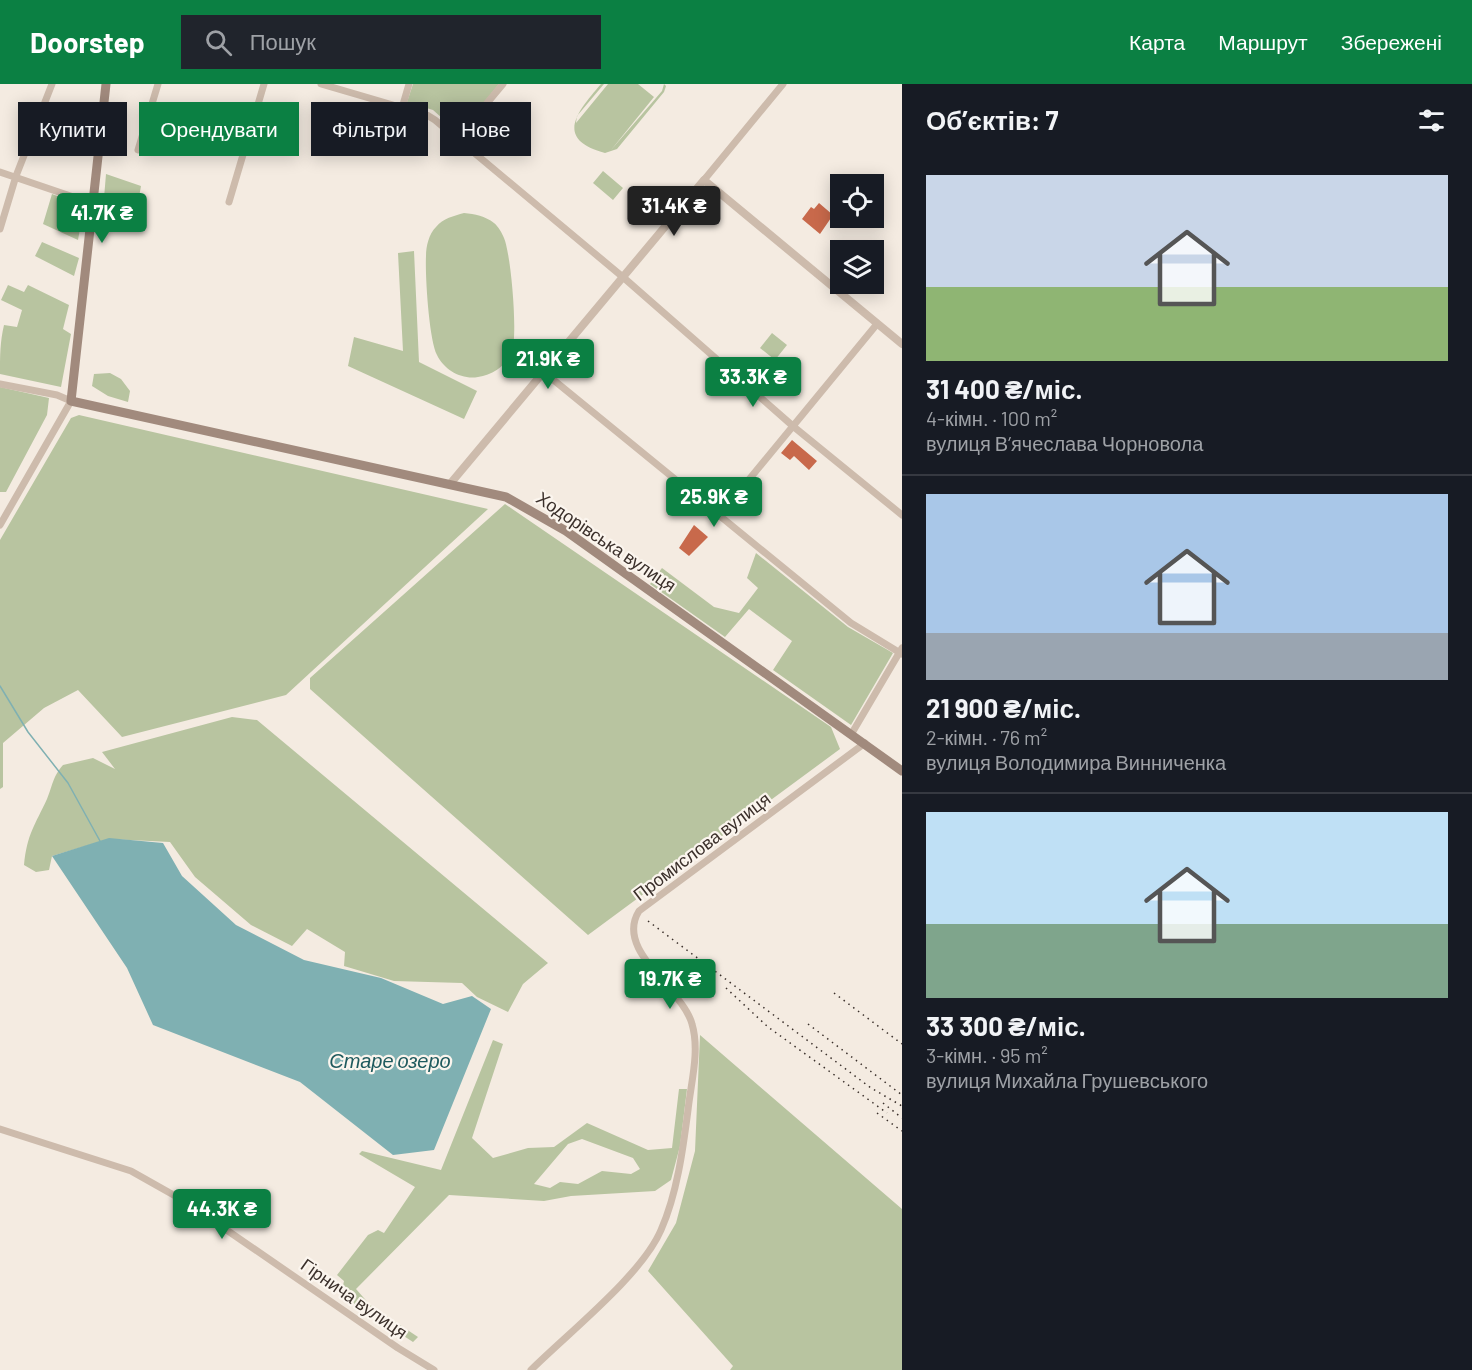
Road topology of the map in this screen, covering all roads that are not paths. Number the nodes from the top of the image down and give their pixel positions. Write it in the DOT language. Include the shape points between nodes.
graph roads {
  1 [pos="52,84"];
  2 [pos="106,84"];
  3 [pos="158,84"];
  4 [pos="264,84"];
  5 [pos="321,84"];
  6 [pos="409,84"];
  7 [pos="503,84"];
  8 [pos="783,84"];
  9 [pos="382,102"];
  10 [pos="404,102"];
  11 [pos="488,102"];
  12 [pos="428,116"];
  13 [pos="440,125"];
  14 [pos="138,150"];
  15 [pos="477,156"];
  16 [pos="0,172"];
  17 [pos="16,176"];
  18 [pos="704,180"];
  19 [pos="229,202"];
  20 [pos="91,203"];
  21 [pos="0,229"];
  22 [pos="624,278"];
  23 [pos="877,324"];
  24 [pos="902,344"];
  25 [pos="545,373"];
  26 [pos="0,384"];
  27 [pos="71,401"];
  28 [pos="794,427"];
  29 [pos="450,484"];
  30 [pos="902,515"];
  31 [pos="719,516"];
  32 [pos="0,525"];
  33 [pos="901,652"];
  34 [pos="852,733"];
  35 [pos="865,743"];
  36 [pos="902,771"];
  37 [pos="0,1130"];
  38 [pos="434,1370"];
  39 [pos="531,1370"];
  1 -- 17 [label="street"];
  2 -- 20 [label="main road"];
  3 -- 14 [label="street"];
  4 -- 19 [label="street"];
  5 -- 9 [label="street"];
  6 -- 10 [label="street"];
  7 -- 11 [label="street"];
  8 -- 18 [label="street"];
  12 -- 13 [label="street"];
  15 -- 22 [label="street"];
  16 -- 17 [label="street"];
  17 -- 20 [label="street"];
  17 -- 21 [label="street"];
  18 -- 22 [label="street"];
  18 -- 23 [label="street"];
  20 -- 27 [label="main road"];
  22 -- 25 [label="street"];
  22 -- 28 [label="street"];
  23 -- 24 [label="street"];
  23 -- 28 [label="street"];
  25 -- 29 [label="street"];
  25 -- 31 [label="street"];
  26 -- 27 [label="street"];
  27 -- 29 [label="main road, Ходорівська вулиця"];
  27 -- 32 [label="street"];
  28 -- 30 [label="street"];
  28 -- 31 [label="street"];
  29 -- 34 [label="main road, Ходорівська вулиця" via="506,497 566,531"];
  31 -- 33 [label="street" via="851,624"];
  33 -- 34 [label="street"];
  34 -- 35 [label="main road, Ходорівська вулиця"];
  35 -- 36 [label="main road, Ходорівська вулиця"];
  35 -- 39 [label="street, Промислова вулиця" via="639,911 633,920 634,938 646,961 692,1021 696,1045 684,1143 661,1231 638,1267"];
  37 -- 38 [label="street, Гірнича вулиця" via="131,1171 186,1202"];
}
